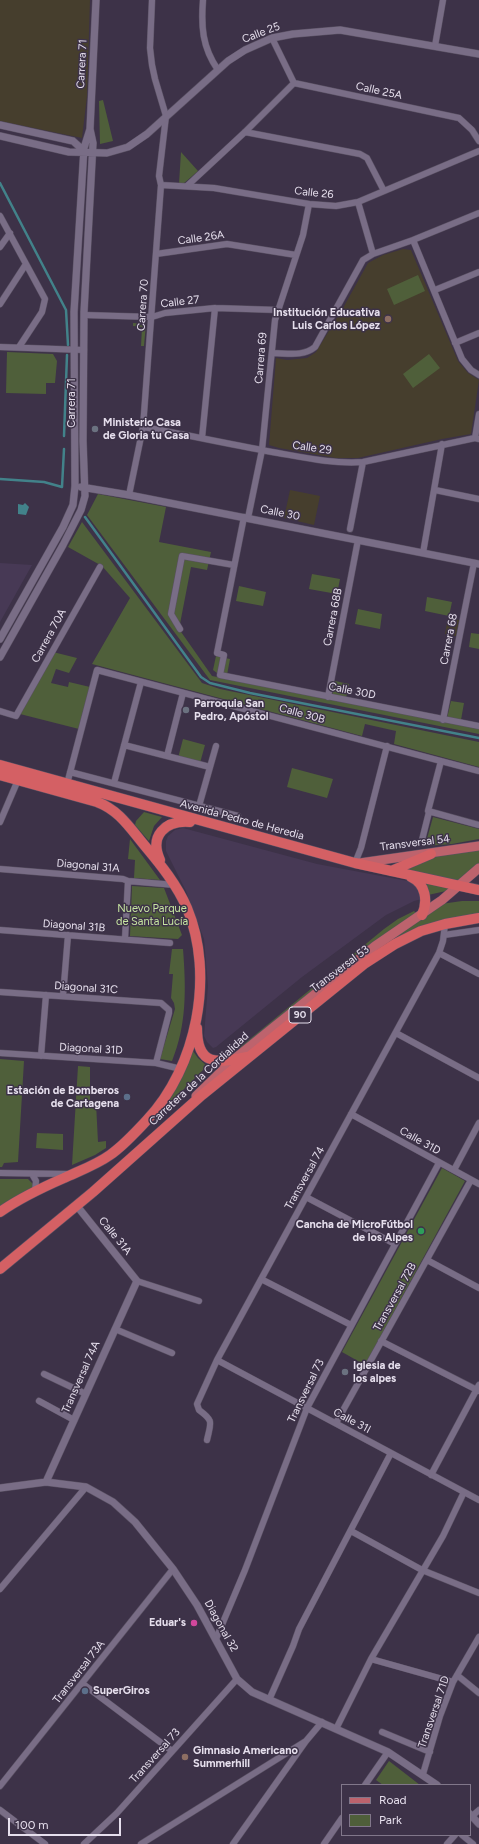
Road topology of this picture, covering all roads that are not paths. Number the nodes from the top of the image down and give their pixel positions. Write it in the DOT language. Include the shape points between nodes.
graph roads {
  1 [pos="96,0"];
  2 [pos="152,0"];
  3 [pos="203,0"];
  4 [pos="443,0"];
  5 [pos="272,38"];
  6 [pos="435,46"];
  7 [pos="479,54"];
  8 [pos="218,70"];
  9 [pos="294,83"];
  10 [pos="166,116"];
  11 [pos="0,124"];
  12 [pos="90,129"];
  13 [pos="245,132"];
  14 [pos="0,136"];
  15 [pos="479,141"];
  16 [pos="84,151"];
  17 [pos="479,151"];
  18 [pos="92,152"];
  19 [pos="161,184"];
  20 [pos="187,186"];
  21 [pos="384,191"];
  22 [pos="358,202"];
  23 [pos="309,204"];
  24 [pos="479,213"];
  25 [pos="0,216"];
  26 [pos="10,233"];
  27 [pos="413,240"];
  28 [pos="0,247"];
  29 [pos="156,254"];
  30 [pos="373,254"];
  31 [pos="296,255"];
  32 [pos="26,264"];
  33 [pos="479,272"];
  34 [pos="435,290"];
  35 [pos="0,304"];
  36 [pos="215,308"];
  37 [pos="278,310"];
  38 [pos="74,312"];
  39 [pos="84,314"];
  40 [pos="152,317"];
  41 [pos="479,333"];
  42 [pos="455,343"];
  43 [pos="0,346"];
  44 [pos="19,347"];
  45 [pos="75,350"];
  46 [pos="84,350"];
  47 [pos="272,353"];
  48 [pos="479,374"];
  49 [pos="479,414"];
  50 [pos="143,426"];
  51 [pos="202,438"];
  52 [pos="477,438"];
  53 [pos="442,444"];
  54 [pos="262,450"];
  55 [pos="363,462"];
  56 [pos="75,486"];
  57 [pos="85,487"];
  58 [pos="435,490"];
  59 [pos="129,495"];
  60 [pos="479,499"];
  61 [pos="246,518"];
  62 [pos="350,529"];
  63 [pos="358,540"];
  64 [pos="423,553"];
  65 [pos="477,564"];
  66 [pos="42,566"];
  67 [pos="234,566"];
  68 [pos="100,567"];
  69 [pos="49,570"];
  70 [pos="180,629"];
  71 [pos="0,639"];
  72 [pos="0,657"];
  73 [pos="220,675"];
  74 [pos="142,682"];
  75 [pos="184,693"];
  76 [pos="328,697"];
  77 [pos="0,711"];
  78 [pos="443,720"];
  79 [pos="479,726"];
  80 [pos="124,745"];
  81 [pos="216,746"];
  82 [pos="387,746"];
  83 [pos="167,756"];
  84 [pos="441,761"];
  85 [pos="0,765"];
  86 [pos="210,767"];
  87 [pos="479,771"];
  88 [pos="70,772"];
  89 [pos="0,775"];
  90 [pos="18,780"];
  91 [pos="114,783"];
  92 [pos="67,784"];
  93 [pos="200,806"];
  94 [pos="428,812"];
  95 [pos="238,816"];
  96 [pos="0,822"];
  97 [pos="208,823"];
  98 [pos="479,825"];
  99 [pos="422,840"];
  100 [pos="479,846"];
  101 [pos="431,854"];
  102 [pos="354,863"];
  103 [pos="163,867"];
  104 [pos="479,868"];
  105 [pos="0,869"];
  106 [pos="391,871"];
  107 [pos="406,875"];
  108 [pos="128,881"];
  109 [pos="175,885"];
  110 [pos="459,885"];
  111 [pos="479,890"];
  112 [pos="422,914"];
  113 [pos="479,918"];
  114 [pos="445,924"];
  115 [pos="0,930"];
  116 [pos="479,930"];
  117 [pos="68,935"];
  118 [pos="444,935"];
  119 [pos="125,939"];
  120 [pos="170,943"];
  121 [pos="439,953"];
  122 [pos="479,974"];
  123 [pos="0,992"];
  124 [pos="46,995"];
  125 [pos="63,996"];
  126 [pos="198,1002"];
  127 [pos="396,1033"];
  128 [pos="0,1053"];
  129 [pos="41,1056"];
  130 [pos="249,1057"];
  131 [pos="233,1060"];
  132 [pos="156,1063"];
  133 [pos="181,1069"];
  134 [pos="479,1078"];
  135 [pos="351,1114"];
  136 [pos="479,1124"];
  137 [pos="167,1125"];
  138 [pos="439,1162"];
  139 [pos="454,1170"];
  140 [pos="0,1173"];
  141 [pos="32,1174"];
  142 [pos="72,1174"];
  143 [pos="471,1180"];
  144 [pos="479,1184"];
  145 [pos="34,1191"];
  146 [pos="306,1197"];
  147 [pos="77,1206"];
  148 [pos="0,1212"];
  149 [pos="395,1244"];
  150 [pos="426,1260"];
  151 [pos="0,1269"];
  152 [pos="261,1278"];
  153 [pos="137,1281"];
  154 [pos="479,1288"];
  155 [pos="199,1301"];
  156 [pos="351,1325"];
  157 [pos="115,1329"];
  158 [pos="381,1342"];
  159 [pos="172,1353"];
  160 [pos="217,1360"];
  161 [pos="44,1374"];
  162 [pos="478,1389"];
  163 [pos="86,1394"];
  164 [pos="39,1402"];
  165 [pos="307,1408"];
  166 [pos="74,1420"];
  167 [pos="336,1424"];
  168 [pos="207,1440"];
  169 [pos="391,1453"];
  170 [pos="431,1475"];
  171 [pos="46,1482"];
  172 [pos="86,1487"];
  173 [pos="0,1488"];
  174 [pos="464,1492"];
  175 [pos="479,1500"];
  176 [pos="351,1531"];
  177 [pos="172,1570"];
  178 [pos="422,1570"];
  179 [pos="0,1589"];
  180 [pos="479,1593"];
  181 [pos="479,1637"];
  182 [pos="216,1639"];
  183 [pos="371,1659"];
  184 [pos="457,1675"];
  185 [pos="237,1679"];
  186 [pos="453,1682"];
  187 [pos="83,1684"];
  188 [pos="479,1693"];
  189 [pos="268,1700"];
  190 [pos="322,1722"];
  191 [pos="336,1728"];
  192 [pos="382,1732"];
  193 [pos="306,1741"];
  194 [pos="172,1751"];
  195 [pos="388,1752"];
  196 [pos="430,1752"];
  197 [pos="423,1774"];
  198 [pos="366,1784"];
  199 [pos="436,1784"];
  200 [pos="0,1786"];
  201 [pos="0,1810"];
  202 [pos="479,1810"];
  203 [pos="471,1816"];
  204 [pos="341,1819"];
  205 [pos="479,1824"];
  206 [pos="454,1836"];
  207 [pos="463,1836"];
  208 [pos="45,1844"];
  209 [pos="84,1844"];
  210 [pos="141,1844"];
  211 [pos="233,1844"];
  212 [pos="324,1844"];
  213 [pos="447,1844"];
  214 [pos="473,1844"];
  1 -- 12 [label="street, Carrera 71"];
  2 -- 10 [label="street" via="150,48 154,79"];
  3 -- 8 [label="street" via="203,35 210,58"];
  4 -- 6 [label="street"];
  5 -- 6 [label="street, Calle 25" via="340,30"];
  5 -- 8 [label="street, Calle 25" via="245,50"];
  5 -- 9 [label="street"];
  6 -- 7 [label="street, Calle 25"];
  8 -- 10 [label="street, Calle 25"];
  9 -- 13 [label="street"];
  9 -- 15 [label="street, Calle 25A" via="459,118 470,126"];
  10 -- 18 [label="street, Calle 25" via="128,147 107,153"];
  10 -- 19 [label="street, Carrera 70" via="159,176"];
  11 -- 16 [label="street, Calle 25" via="73,141"];
  12 -- 16 [label="street, Carrera 71"];
  12 -- 18 [label="street, Carrera 71"];
  13 -- 20 [label="street"];
  13 -- 21 [label="street" via="360,154 367,158"];
  14 -- 16 [label="street, Calle 25" via="69,152"];
  16 -- 18 [label="street, Calle 25"];
  16 -- 38 [label="street, Carrera 71"];
  17 -- 21 [label="street, Calle 26"];
  18 -- 39 [label="street, Carrera 71"];
  19 -- 20 [label="street, Calle 26"];
  19 -- 29 [label="street, Carrera 70"];
  20 -- 23 [label="street, Calle 26" via="237,191"];
  21 -- 22 [label="street, Calle 26"];
  22 -- 23 [label="street, Calle 26" via="336,206"];
  22 -- 30 [label="street"];
  23 -- 31 [label="street, Carrera 69"];
  24 -- 27 [label="street"];
  25 -- 26 [label="street"];
  26 -- 28 [label="street"];
  26 -- 32 [label="street"];
  27 -- 30 [label="street"];
  27 -- 34 [label="street"];
  29 -- 31 [label="street, Calle 26A" via="227,244"];
  29 -- 40 [label="street, Carrera 70"];
  30 -- 47 [label="street" via="363,260 310,352"];
  31 -- 37 [label="street, Carrera 69"];
  32 -- 35 [label="street"];
  32 -- 44 [label="street" via="43,295 45,304"];
  33 -- 34 [label="street"];
  34 -- 42 [label="street"];
  36 -- 37 [label="street, Calle 27"];
  36 -- 40 [label="street, Calle 27" via="165,313"];
  36 -- 51 [label="street"];
  37 -- 47 [label="street, Carrera 69"];
  38 -- 39 [label="street, Calle 27"];
  38 -- 45 [label="street, Carrera 71"];
  39 -- 40 [label="street, Calle 27"];
  39 -- 46 [label="street, Carrera 71"];
  40 -- 50 [label="street, Carrera 70"];
  41 -- 42 [label="street"];
  42 -- 48 [label="street" via="466,365"];
  43 -- 44 [label="street"];
  44 -- 45 [label="street"];
  45 -- 46 [label="street"];
  45 -- 56 [label="street, Carrera 71"];
  46 -- 57 [label="street, Carrera 71"];
  47 -- 54 [label="street, Carrera 69"];
  49 -- 52 [label="street"];
  50 -- 51 [label="street, Calle 29"];
  50 -- 59 [label="street, Carrera 70"];
  51 -- 54 [label="street, Calle 29"];
  52 -- 53 [label="street, Calle 29"];
  53 -- 55 [label="street, Calle 29"];
  53 -- 58 [label="street"];
  54 -- 55 [label="street, Calle 29" via="332,462"];
  54 -- 61 [label="street, Carrera 69"];
  55 -- 62 [label="street"];
  56 -- 57 [label="street, Calle 30"];
  56 -- 66 [label="street, Carrera 71" via="73,505"];
  57 -- 59 [label="street, Calle 30"];
  57 -- 69 [label="street, Carrera 71" via="81,510"];
  58 -- 60 [label="street"];
  58 -- 64 [label="street"];
  59 -- 61 [label="street, Calle 30"];
  61 -- 63 [label="street, Calle 30"];
  61 -- 67 [label="street, Carrera 69"];
  63 -- 64 [label="street, Calle 30"];
  63 -- 76 [label="street, Carrera 68B"];
  64 -- 65 [label="street, Calle 30"];
  65 -- 78 [label="street, Carrera 68"];
  66 -- 69 [label="street"];
  66 -- 71 [label="street, Carrera 71"];
  67 -- 70 [label="street" via="182,556 171,614"];
  67 -- 73 [label="street, Carrera 69" via="217,653 224,655"];
  68 -- 77 [label="street, Carrera 70A" via="16,716"];
  69 -- 72 [label="street, Carrera 71"];
  73 -- 76 [label="street, Calle 30D"];
  74 -- 75 [label="street, Calle 30B"];
  74 -- 80 [label="street"];
  74 -- 88 [label="street, Calle 30B" via="97,670"];
  75 -- 82 [label="street, Calle 30B"];
  75 -- 83 [label="street"];
  76 -- 78 [label="street, Calle 30D"];
  78 -- 79 [label="street, Calle 30D"];
  80 -- 83 [label="street"];
  80 -- 91 [label="street"];
  81 -- 86 [label="street"];
  82 -- 84 [label="street, Calle 30B"];
  82 -- 102 [label="street" via="361,848"];
  83 -- 86 [label="street"];
  84 -- 87 [label="street, Calle 30B"];
  84 -- 94 [label="street"];
  85 -- 92 [label="highway, Avenida Pedro de Heredia"];
  86 -- 93 [label="street"];
  88 -- 91 [label="street"];
  88 -- 92 [label="street"];
  89 -- 90 [label="highway"];
  90 -- 96 [label="street"];
  90 -- 103 [label="highway" via="106,805 121,816"];
  91 -- 93 [label="street"];
  92 -- 97 [label="highway, Avenida Pedro de Heredia"];
  93 -- 95 [label="street"];
  94 -- 98 [label="street"];
  94 -- 99 [label="street"];
  97 -- 102 [label="highway, Avenida Pedro de Heredia"];
  97 -- 103 [label="highway" via="176,822 164,828 156,848"];
  100 -- 101 [label="main road, Transversal 54"];
  101 -- 102 [label="main road, Transversal 54"];
  101 -- 106 [label="highway"];
  102 -- 106 [label="highway, Avenida Pedro de Heredia"];
  103 -- 109 [label="highway, Carretera de la Cordialidad"];
  104 -- 110 [label="main road"];
  105 -- 108 [label="street, Diagonal 31A"];
  106 -- 107 [label="highway, Avenida Pedro de Heredia"];
  107 -- 110 [label="highway, Avenida Pedro de Heredia"];
  107 -- 112 [label="highway" via="420,882 426,904"];
  108 -- 109 [label="street, Diagonal 31A"];
  108 -- 119 [label="street"];
  109 -- 126 [label="highway, Carretera de la Cordialidad" via="187,908 197,942 200,975"];
  110 -- 111 [label="highway, Avenida Pedro de Heredia"];
  110 -- 112 [label="main road, Carretera de la Cordialidad / 90"];
  112 -- 131 [label="main road, Carretera de la Cordialidad / 90" via="375,946"];
  113 -- 114 [label="highway"];
  114 -- 118 [label="street, Transversal 74"];
  114 -- 130 [label="highway, Transversal 53 / 90" via="407,937 380,954"];
  115 -- 117 [label="street, Diagonal 31B"];
  116 -- 118 [label="street"];
  117 -- 119 [label="street, Diagonal 31B"];
  117 -- 125 [label="street"];
  118 -- 121 [label="street, Transversal 74"];
  119 -- 120 [label="street, Diagonal 31B"];
  121 -- 122 [label="street"];
  121 -- 127 [label="street, Transversal 74"];
  123 -- 124 [label="street, Diagonal 31C"];
  124 -- 125 [label="street, Diagonal 31C"];
  124 -- 129 [label="street"];
  125 -- 132 [label="street, Diagonal 31C" via="161,1003 169,1010"];
  126 -- 131 [label="highway" via="197,1034 200,1049 212,1061"];
  126 -- 133 [label="highway, Carretera de la Cordialidad" via="191,1042"];
  127 -- 134 [label="street"];
  127 -- 135 [label="street, Transversal 74"];
  128 -- 129 [label="street, Diagonal 31D"];
  129 -- 132 [label="street, Diagonal 31D"];
  130 -- 131 [label="highway"];
  130 -- 137 [label="highway, Transversal 53 / 90"];
  131 -- 137 [label="main road, Carretera de la Cordialidad / 90"];
  132 -- 133 [label="street, Diagonal 31D"];
  133 -- 142 [label="highway, Carretera de la Cordialidad" via="160,1106 133,1134 110,1155"];
  135 -- 138 [label="street, Calle 31D"];
  135 -- 146 [label="street, Transversal 74"];
  136 -- 139 [label="street"];
  137 -- 147 [label="highway, Carretera de la Cordialidad / 90"];
  138 -- 139 [label="street, Calle 31D"];
  138 -- 149 [label="street, Transversal 73"];
  139 -- 143 [label="street, Calle 31D"];
  140 -- 141 [label="street"];
  141 -- 142 [label="street"];
  141 -- 145 [label="street" via="36,1181"];
  142 -- 145 [label="highway, Carretera de la Cordialidad"];
  143 -- 144 [label="street, Calle 31D"];
  143 -- 150 [label="street, Transversal 72B"];
  145 -- 148 [label="highway, Carretera de la Cordialidad"];
  146 -- 149 [label="street"];
  146 -- 152 [label="street, Transversal 74"];
  147 -- 151 [label="highway, Carretera de la Cordialidad / 90"];
  147 -- 153 [label="street, Calle 31A"];
  149 -- 156 [label="street, Transversal 73"];
  150 -- 154 [label="street"];
  150 -- 158 [label="street, Transversal 72B"];
  152 -- 156 [label="street"];
  152 -- 160 [label="street, Transversal 74"];
  153 -- 155 [label="street"];
  153 -- 157 [label="street, Transversal 74A"];
  156 -- 165 [label="street, Transversal 73"];
  157 -- 159 [label="street"];
  157 -- 163 [label="street, Transversal 74A"];
  158 -- 162 [label="street"];
  158 -- 167 [label="street, Transversal 72B"];
  160 -- 165 [label="street, Calle 31I"];
  160 -- 168 [label="street, Transversal 74" via="197,1404 198,1410 209,1417"];
  161 -- 163 [label="street"];
  162 -- 170 [label="street"];
  163 -- 166 [label="street, Transversal 74A"];
  164 -- 166 [label="street"];
  165 -- 167 [label="street, Calle 31I"];
  165 -- 182 [label="street, Transversal 73"];
  166 -- 171 [label="street, Transversal 74A"];
  167 -- 169 [label="street, Calle 31I"];
  169 -- 170 [label="street, Calle 31I"];
  169 -- 176 [label="street"];
  170 -- 174 [label="street, Calle 31I"];
  171 -- 172 [label="street, Diagonal 32"];
  171 -- 173 [label="street, Diagonal 32"];
  172 -- 177 [label="street, Diagonal 32" via="106,1497 135,1522"];
  172 -- 179 [label="street"];
  174 -- 175 [label="street, Calle 31I"];
  174 -- 178 [label="street" via="443,1536"];
  176 -- 178 [label="street"];
  176 -- 189 [label="street" via="299,1629"];
  177 -- 182 [label="street, Diagonal 32" via="197,1605"];
  177 -- 187 [label="street, Transversal 73A"];
  178 -- 180 [label="street"];
  178 -- 183 [label="street"];
  181 -- 184 [label="street, Transversal 71D"];
  182 -- 185 [label="street, Diagonal 32"];
  183 -- 186 [label="street"];
  183 -- 191 [label="street"];
  184 -- 186 [label="street, Transversal 71D"];
  184 -- 188 [label="street"];
  185 -- 189 [label="street, Diagonal 32" via="252,1692"];
  185 -- 194 [label="street, Transversal 73"];
  186 -- 196 [label="street, Transversal 71D"];
  187 -- 194 [label="street"];
  187 -- 200 [label="street, Transversal 73A"];
  189 -- 190 [label="street, Diagonal 32"];
  190 -- 191 [label="street, Diagonal 32"];
  190 -- 193 [label="street"];
  191 -- 195 [label="street, Diagonal 32"];
  192 -- 196 [label="street"];
  193 -- 210 [label="street"];
  193 -- 211 [label="street"];
  194 -- 209 [label="street, Transversal 73"];
  195 -- 197 [label="street, Diagonal 32"];
  195 -- 198 [label="street"];
  196 -- 197 [label="street, Transversal 71D"];
  197 -- 199 [label="street, Diagonal 32"];
  201 -- 208 [label="street"];
  202 -- 203 [label="street"];
  203 -- 205 [label="street"];
  204 -- 212 [label="street"];
  206 -- 213 [label="street"];
  207 -- 214 [label="street"];
}
